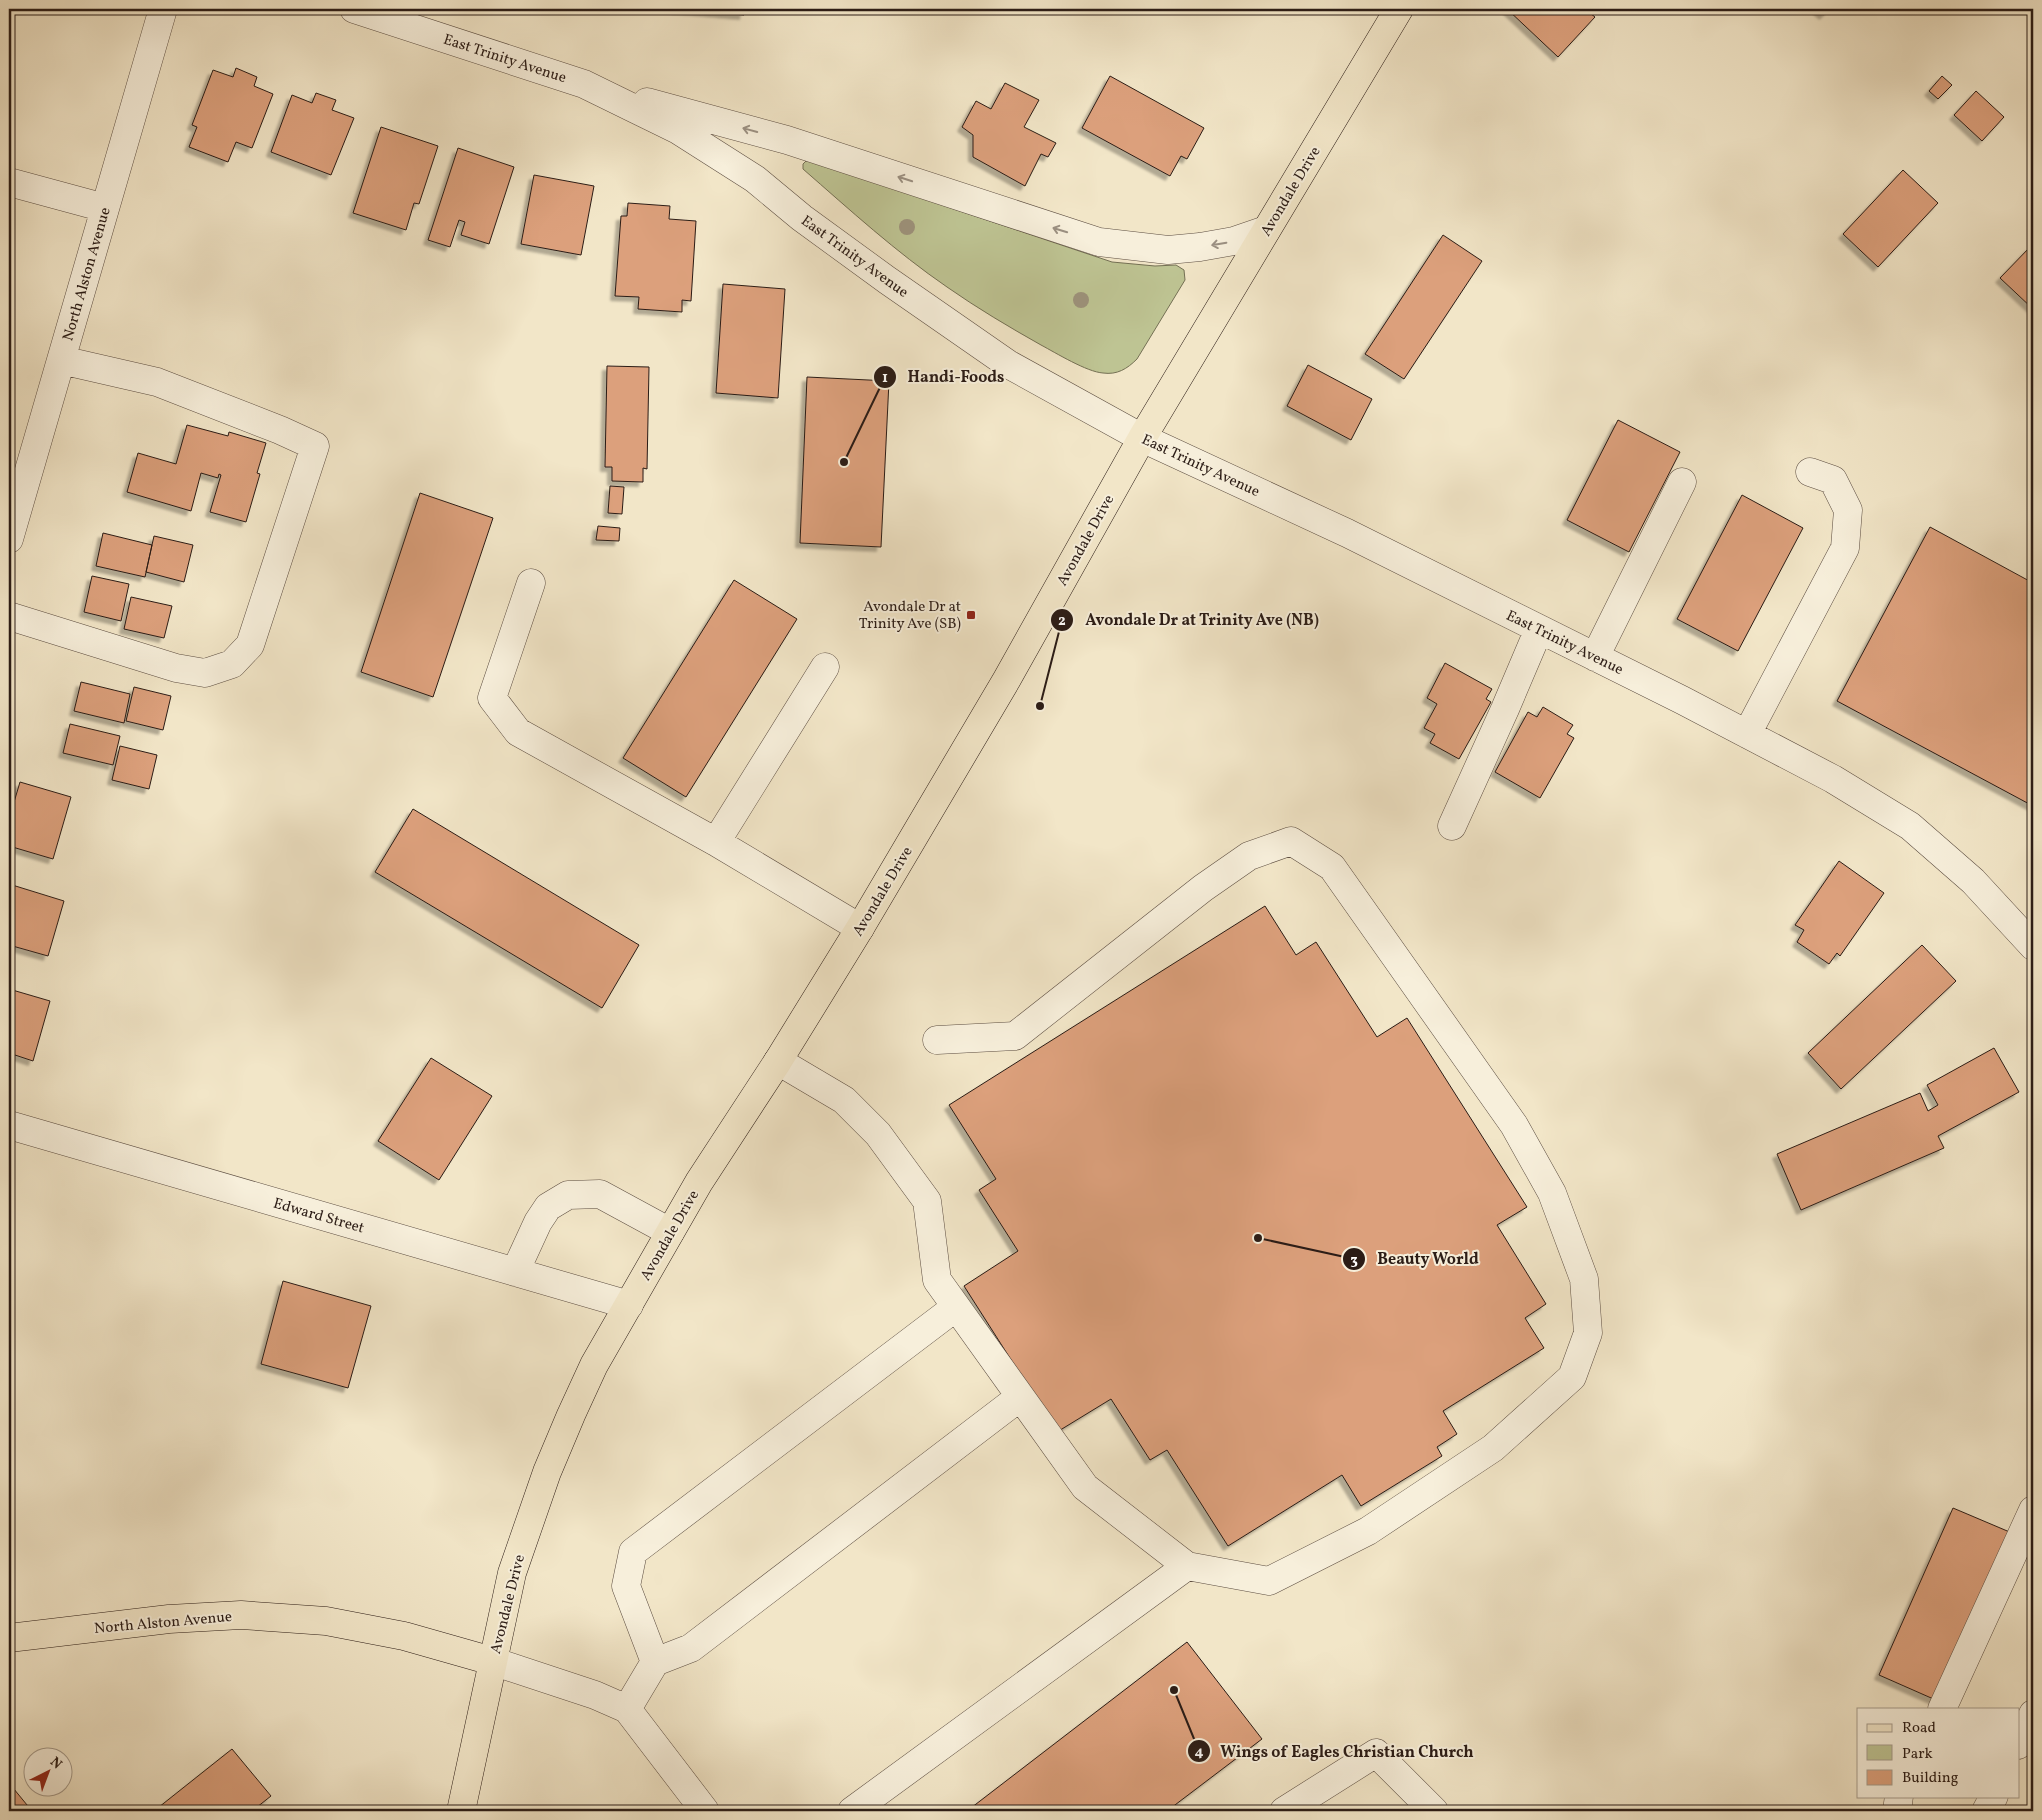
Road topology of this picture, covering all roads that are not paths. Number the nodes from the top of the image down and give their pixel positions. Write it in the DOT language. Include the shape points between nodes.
graph roads {
  1 [pos="163,9"];
  2 [pos="354,9"];
  3 [pos="1399,9"];
  4 [pos="584,84"];
  5 [pos="9,182"];
  6 [pos="105,208"];
  7 [pos="1266,230"];
  8 [pos="61,360"];
  9 [pos="1142,438"];
  10 [pos="1810,472"];
  11 [pos="1682,482"];
  12 [pos="9,540"];
  13 [pos="531,583"];
  14 [pos="9,616"];
  15 [pos="1538,629"];
  16 [pos="1595,656"];
  17 [pos="825,667"];
  18 [pos="1747,734"];
  19 [pos="1452,826"];
  20 [pos="716,842"];
  21 [pos="860,928"];
  22 [pos="2033,946"];
  23 [pos="937,1040"];
  24 [pos="778,1061"];
  25 [pos="9,1125"];
  26 [pos="670,1232"];
  27 [pos="515,1272"];
  28 [pos="629,1306"];
  29 [pos="956,1307"];
  30 [pos="1020,1397"];
  31 [pos="2033,1510"];
  32 [pos="1187,1566"];
  33 [pos="9,1638"];
  34 [pos="492,1661"];
  35 [pos="656,1662"];
  36 [pos="1942,1708"];
  37 [pos="627,1709"];
  38 [pos="2033,1714"];
  39 [pos="2020,1741"];
  40 [pos="1899,1798"];
  41 [pos="1993,1798"];
  42 [pos="461,1811"];
  43 [pos="705,1811"];
  44 [pos="852,1811"];
  45 [pos="1284,1811"];
  46 [pos="1434,1811"];
  47 [pos="1897,1811"];
  48 [pos="1986,1811"];
  1 -- 6 [label="street, North Alston Avenue"];
  2 -- 4 [label="street, East Trinity Avenue"];
  3 -- 7 [label="main road, Avondale Drive"];
  7 -- 4 [label="street, one-way" via="1234,241 1168,250 1099,242 787,140"];
  4 -- 9 [label="street, East Trinity Avenue" via="686,135 755,179 886,280 1008,364"];
  5 -- 6 [label="street"];
  6 -- 8 [label="street, North Alston Avenue"];
  7 -- 9 [label="main road, Avondale Drive"];
  8 -- 12 [label="street, North Alston Avenue"];
  8 -- 14 [label="street" via="157,382 315,446 250,646 232,664 205,674 176,668"];
  9 -- 15 [label="street, East Trinity Avenue" via="1348,533"];
  9 -- 21 [label="main road, Avondale Drive" via="1007,679"];
  10 -- 18 [label="street" via="1833,480 1848,510 1845,548"];
  11 -- 16 [label="street"];
  13 -- 20 [label="street" via="492,698 518,732"];
  15 -- 16 [label="street, East Trinity Avenue"];
  15 -- 19 [label="street"];
  16 -- 18 [label="street, East Trinity Avenue"];
  17 -- 20 [label="street"];
  18 -- 22 [label="street, East Trinity Avenue" via="1833,779 1910,826 1973,881"];
  20 -- 21 [label="street"];
  21 -- 24 [label="main road, Avondale Drive"];
  23 -- 32 [label="street" via="1015,1036 1203,888 1249,856 1291,840 1332,867 1514,1125 1552,1192 1584,1279 1588,1333 1572,1377 1486,1453 1368,1531 1269,1582"];
  24 -- 26 [label="main road, Avondale Drive"];
  24 -- 29 [label="street" via="844,1100 878,1134 926,1201 937,1280"];
  25 -- 27 [label="street, Edward Street"];
  26 -- 27 [label="street" via="600,1194 568,1195 548,1207"];
  26 -- 28 [label="main road, Avondale Drive"];
  27 -- 28 [label="street, Edward Street"];
  28 -- 34 [label="main road, Avondale Drive" via="594,1365 547,1472 512,1573"];
  29 -- 30 [label="street"];
  29 -- 35 [label="street" via="633,1552 626,1586"];
  30 -- 32 [label="street" via="1085,1487"];
  30 -- 35 [label="street" via="691,1648"];
  31 -- 36 [label="street"];
  32 -- 44 [label="street"];
  33 -- 34 [label="main road, North Alston Avenue" via="169,1619 241,1615 326,1621 404,1636"];
  34 -- 37 [label="street"];
  34 -- 42 [label="main road, Avondale Drive"];
  35 -- 37 [label="street"];
  37 -- 43 [label="street"];
  38 -- 39 [label="street"];
  40 -- 47 [label="street"];
  41 -- 48 [label="street"];
  45 -- 46 [label="street" via="1376,1753"];
}
